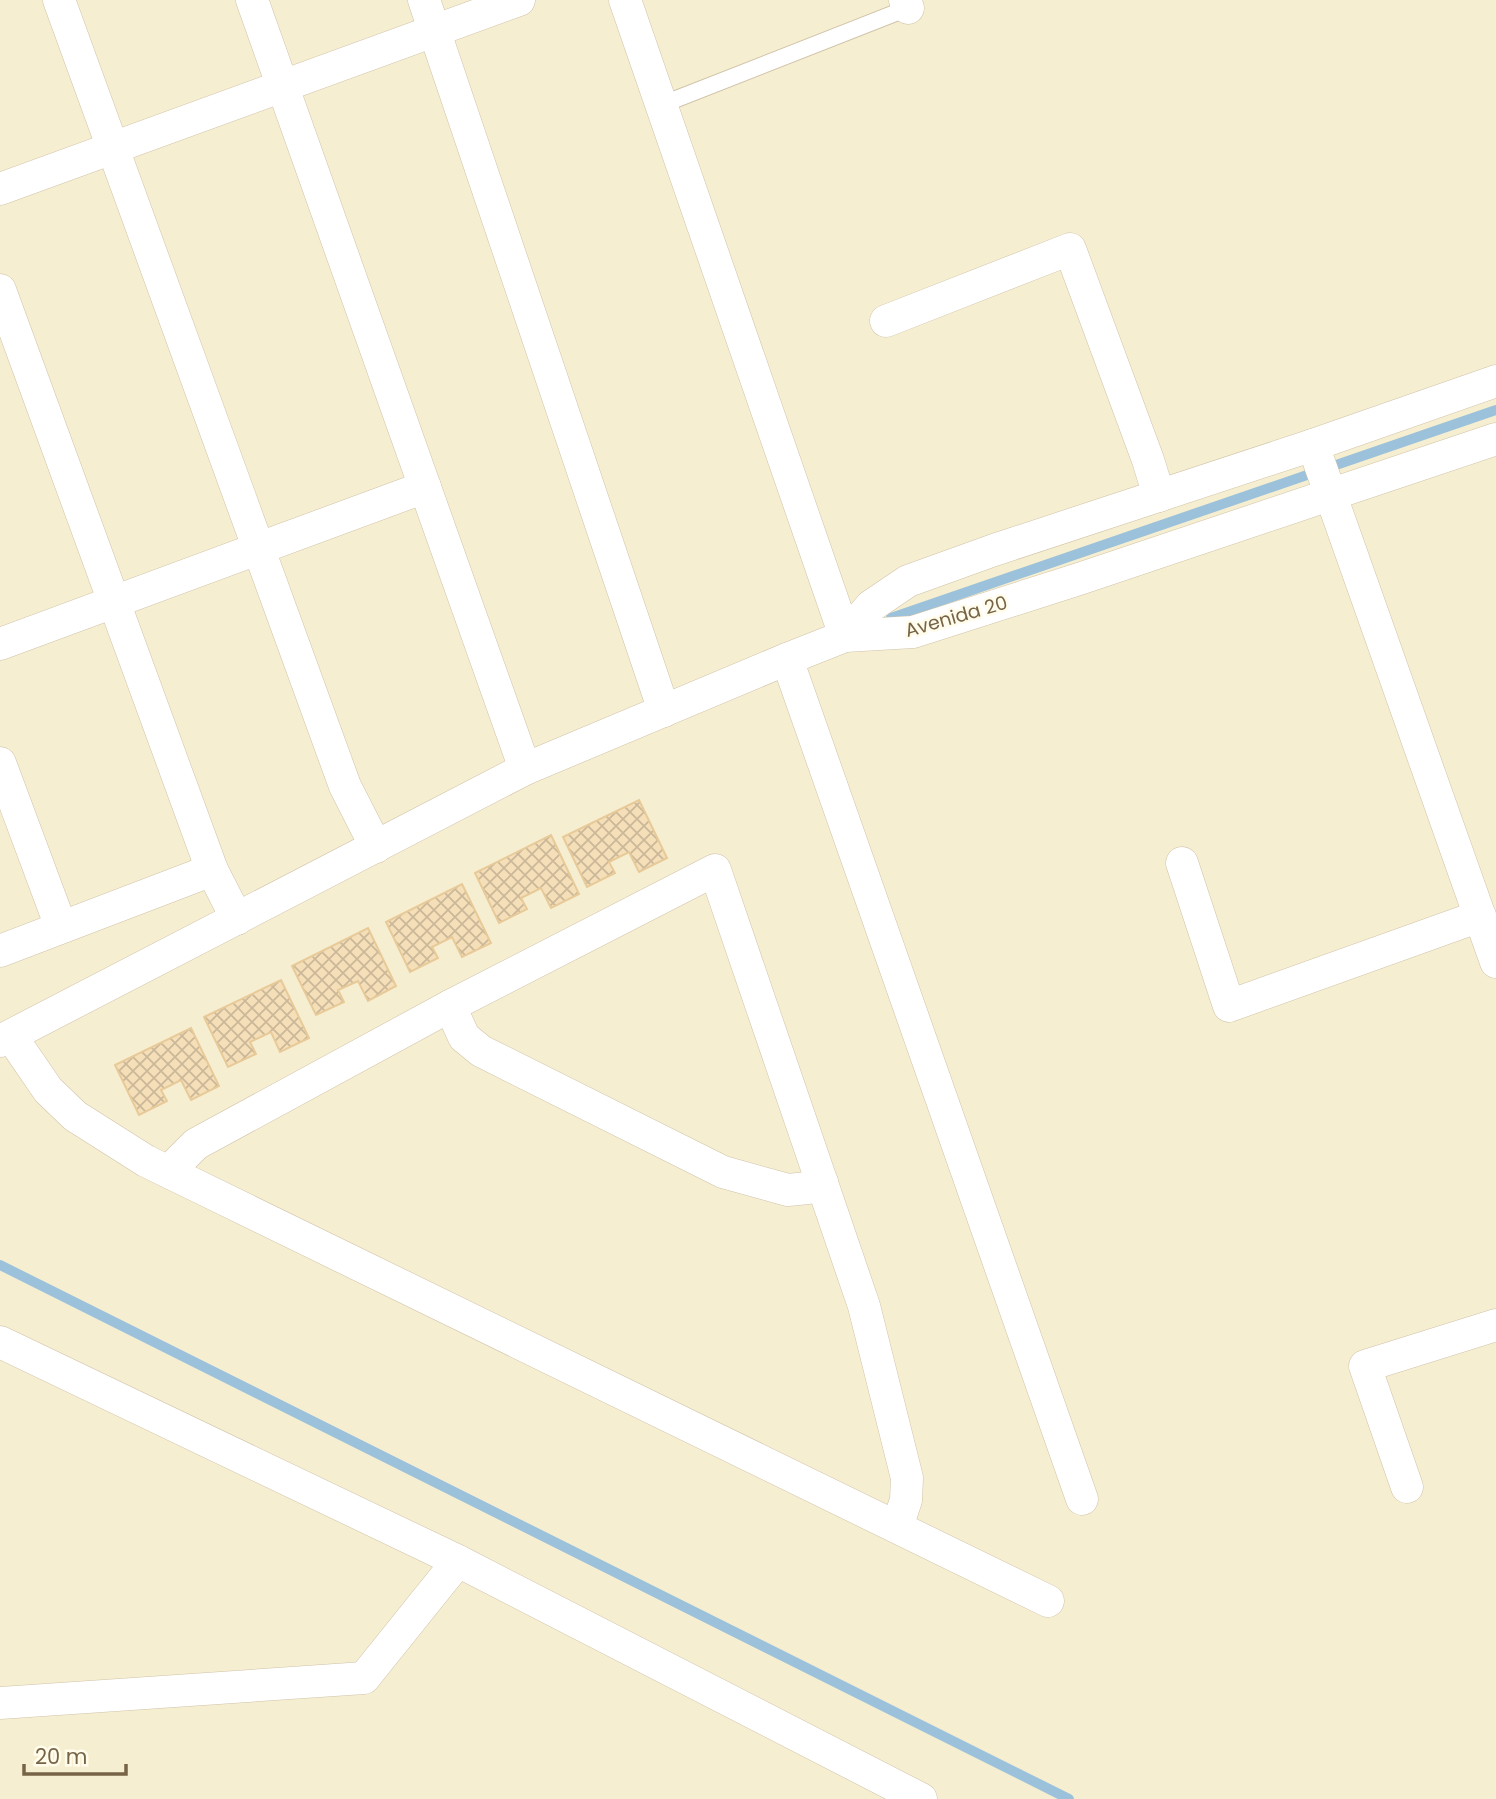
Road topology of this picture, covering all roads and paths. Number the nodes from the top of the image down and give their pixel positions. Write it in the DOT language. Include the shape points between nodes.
graph roads {
  1 [pos="58,0"];
  2 [pos="252,0"];
  3 [pos="424,0"];
  4 [pos="519,0"];
  5 [pos="625,0"];
  6 [pos="906,4"];
  7 [pos="435,31"];
  8 [pos="284,86"];
  9 [pos="661,105"];
  10 [pos="111,149"];
  11 [pos="0,189"];
  12 [pos="0,290"];
  13 [pos="886,321"];
  14 [pos="1496,381"];
  15 [pos="1496,439"];
  16 [pos="1312,445"];
  17 [pos="425,487"];
  18 [pos="1331,495"];
  19 [pos="1158,496"];
  20 [pos="258,549"];
  21 [pos="113,602"];
  22 [pos="845,636"];
  23 [pos="0,644"];
  24 [pos="787,659"];
  25 [pos="664,711"];
  26 [pos="0,763"];
  27 [pos="525,769"];
  28 [pos="376,847"];
  29 [pos="1182,863"];
  30 [pos="212,870"];
  31 [pos="1480,916"];
  32 [pos="237,919"];
  33 [pos="61,927"];
  34 [pos="0,951"];
  35 [pos="1496,962"];
  36 [pos="450,1006"];
  37 [pos="6,1039"];
  38 [pos="173,1174"];
  39 [pos="822,1182"];
  40 [pos="1496,1325"];
  41 [pos="0,1342"];
  42 [pos="1407,1487"];
  43 [pos="1082,1499"];
  44 [pos="897,1527"];
  45 [pos="458,1561"];
  46 [pos="1048,1601"];
  47 [pos="0,1703"];
  48 [pos="921,1799"];
  1 -- 10 [label="street"];
  2 -- 8 [label="street"];
  3 -- 7 [label="street"];
  4 -- 7 [label="street"];
  5 -- 9 [label="street"];
  6 -- 9 [label="lane"];
  7 -- 8 [label="street"];
  7 -- 25 [label="street"];
  8 -- 10 [label="street"];
  8 -- 17 [label="street"];
  9 -- 22 [label="street"];
  10 -- 11 [label="street"];
  10 -- 20 [label="street"];
  12 -- 21 [label="street"];
  13 -- 19 [label="street" via="1070,249"];
  14 -- 16 [label="street, Avenida 20"];
  15 -- 18 [label="street, Avenida 20"];
  16 -- 18 [label="street"];
  16 -- 19 [label="street, Avenida 20"];
  17 -- 20 [label="street"];
  17 -- 27 [label="street"];
  18 -- 22 [label="street, Avenida 20" via="913,632"];
  18 -- 31 [label="street"];
  19 -- 22 [label="street, Avenida 20" via="908,581 870,606"];
  20 -- 21 [label="street"];
  20 -- 28 [label="street" via="345,786"];
  21 -- 23 [label="street"];
  21 -- 30 [label="street"];
  22 -- 24 [label="street"];
  24 -- 25 [label="street"];
  24 -- 43 [label="street"];
  25 -- 27 [label="street"];
  26 -- 33 [label="street"];
  27 -- 28 [label="street"];
  28 -- 32 [label="street"];
  29 -- 31 [label="street" via="1229,1006"];
  30 -- 32 [label="street"];
  30 -- 33 [label="street"];
  31 -- 35 [label="street"];
  32 -- 37 [label="street"];
  33 -- 34 [label="street"];
  36 -- 38 [label="street" via="196,1144 177,1163"];
  36 -- 39 [label="street" via="464,1037 481,1051 723,1172 789,1190"];
  36 -- 39 [label="street" via="715,870"];
  37 -- 38 [label="street" via="75,1116"];
  38 -- 44 [label="street"];
  39 -- 44 [label="street" via="864,1306 907,1478"];
  40 -- 42 [label="street" via="1365,1366"];
  41 -- 45 [label="street"];
  44 -- 46 [label="street"];
  45 -- 47 [label="street" via="363,1678"];
  45 -- 48 [label="street"];
}
